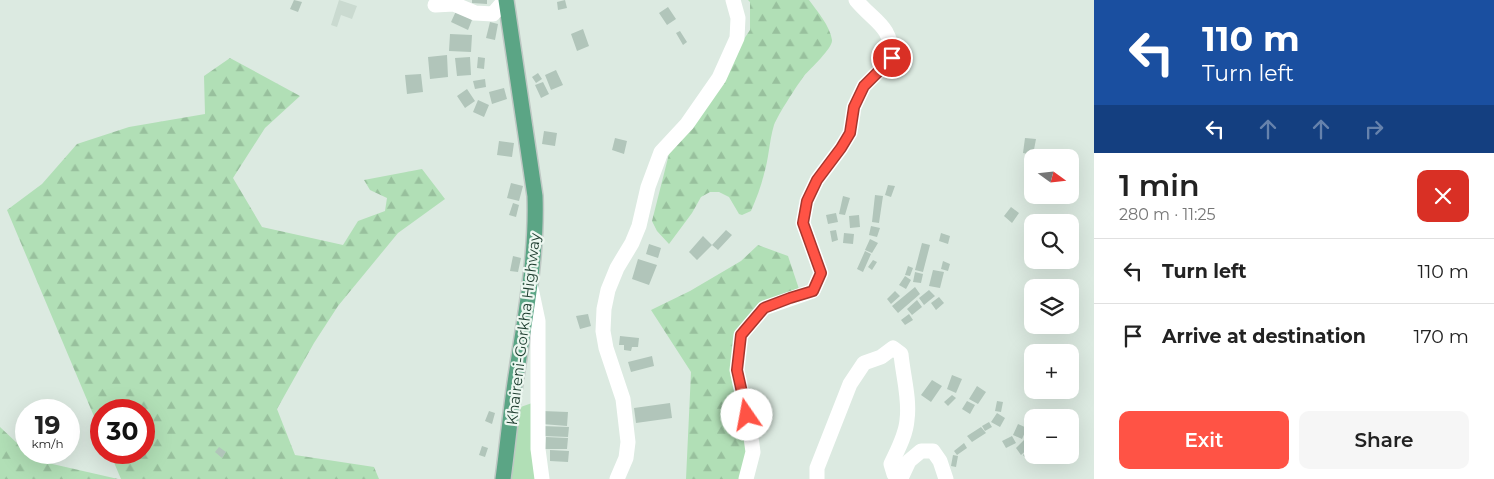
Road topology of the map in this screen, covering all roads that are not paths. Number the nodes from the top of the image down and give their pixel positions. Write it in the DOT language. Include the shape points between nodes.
graph roads {
  1 [pos="505,0"];
  2 [pos="733,0"];
  3 [pos="856,0"];
  4 [pos="435,5"];
  5 [pos="531,288"];
  6 [pos="503,479"];
  7 [pos="542,479"];
  8 [pos="617,479"];
  9 [pos="746,479"];
  10 [pos="817,479"];
  11 [pos="946,479"];
  1 -- 4 [label="street" via="493,14 475,13 454,4"];
  1 -- 5 [label="main road, Khaireni-Gorkha Highway" via="535,196"];
  2 -- 8 [label="street" via="738,18 737,38 719,78 687,124 661,152 639,226 617,268 606,300 603,331 623,399 628,442 626,458"];
  3 -- 9 [label="street" via="882,24 892,44 892,58 864,86 854,107 850,133 817,180 807,201 803,223 821,273 813,291 764,308 741,335 737,370 753,452"];
  5 -- 6 [label="main road, Khaireni-Gorkha Highway" via="516,372"];
  5 -- 7 [label="street" via="538,321 538,449"];
  10 -- 11 [label="street" via="817,468 850,384 864,363 893,348 901,354 907,400 907,422 891,464 894,474 902,476 909,461 921,450 933,451"];
}
